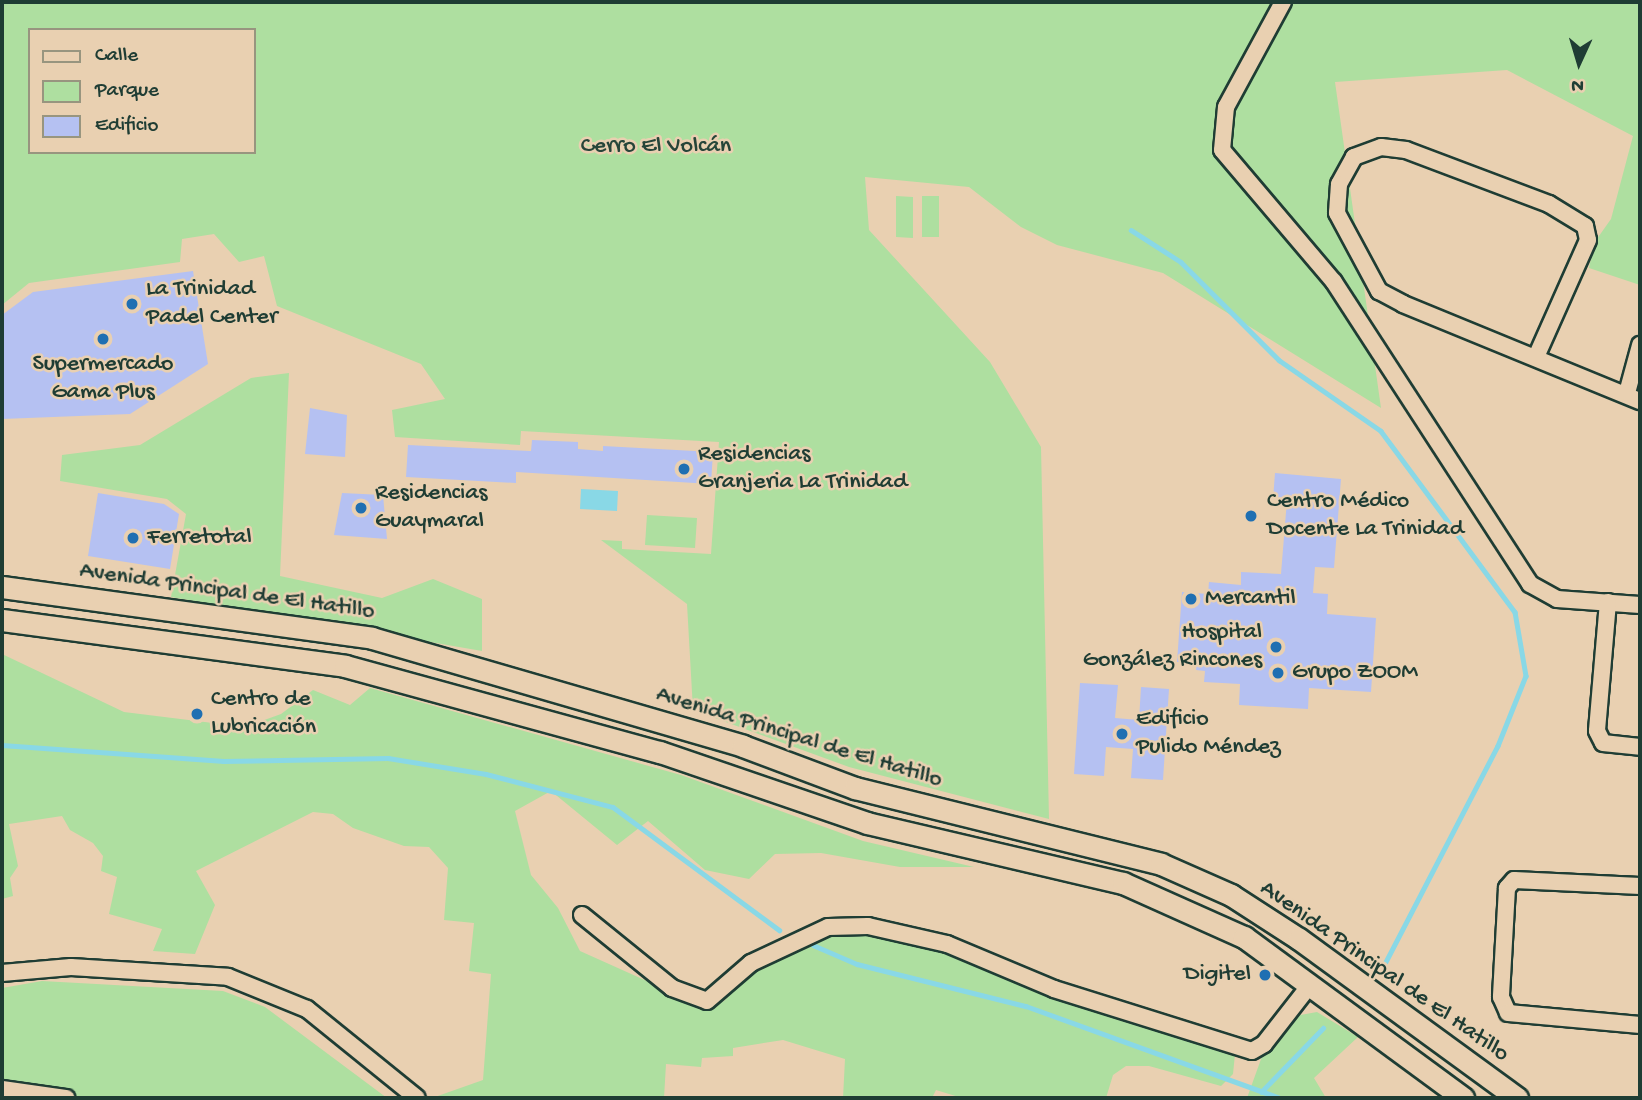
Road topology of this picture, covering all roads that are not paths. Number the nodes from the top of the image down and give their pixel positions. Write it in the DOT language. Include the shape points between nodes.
graph roads {
  1 [pos="1283,2"];
  2 [pos="1640,345"];
  3 [pos="1536,357"];
  4 [pos="1633,397"];
  5 [pos="2,587"];
  6 [pos="1608,602"];
  7 [pos="1640,605"];
  8 [pos="2,620"];
  9 [pos="1640,747"];
  10 [pos="1640,886"];
  11 [pos="582,915"];
  12 [pos="2,973"];
  13 [pos="1308,983"];
  14 [pos="1640,1024"];
  15 [pos="2,1089"];
  16 [pos="66,1098"];
  17 [pos="418,1098"];
  18 [pos="1463,1098"];
  19 [pos="1517,1098"];
  1 -- 6 [label="street" via="1226,107 1222,150 1334,282 1530,584 1557,599"];
  2 -- 4 [label="street"];
  3 -- 3 [label="street" via="1379,291 1337,213 1339,184 1354,157 1381,147 1406,150 1549,204 1584,226 1588,240"];
  3 -- 4 [label="street"];
  5 -- 19 [label="main road, Avenida Principal de El Hatillo" via="372,638 743,746 855,788 1161,864 1231,895 1299,939"];
  6 -- 7 [label="street"];
  6 -- 9 [label="street" via="1597,731 1602,743"];
  8 -- 13 [label="main road, Avenida Principal de El Hatillo" via="345,666 461,696 660,752 867,823 1123,883 1211,918"];
  10 -- 14 [label="street" via="1514,880 1507,888 1501,1007 1508,1013"];
  11 -- 13 [label="street" via="672,988 706,1001 719,996 751,963 828,927 868,926 947,944 1054,989 1252,1051"];
  12 -- 17 [label="street" via="71,967 228,977 307,1009"];
  13 -- 18 [label="main road, Avenida Principal de El Hatillo"];
  15 -- 16 [label="street"];
}
